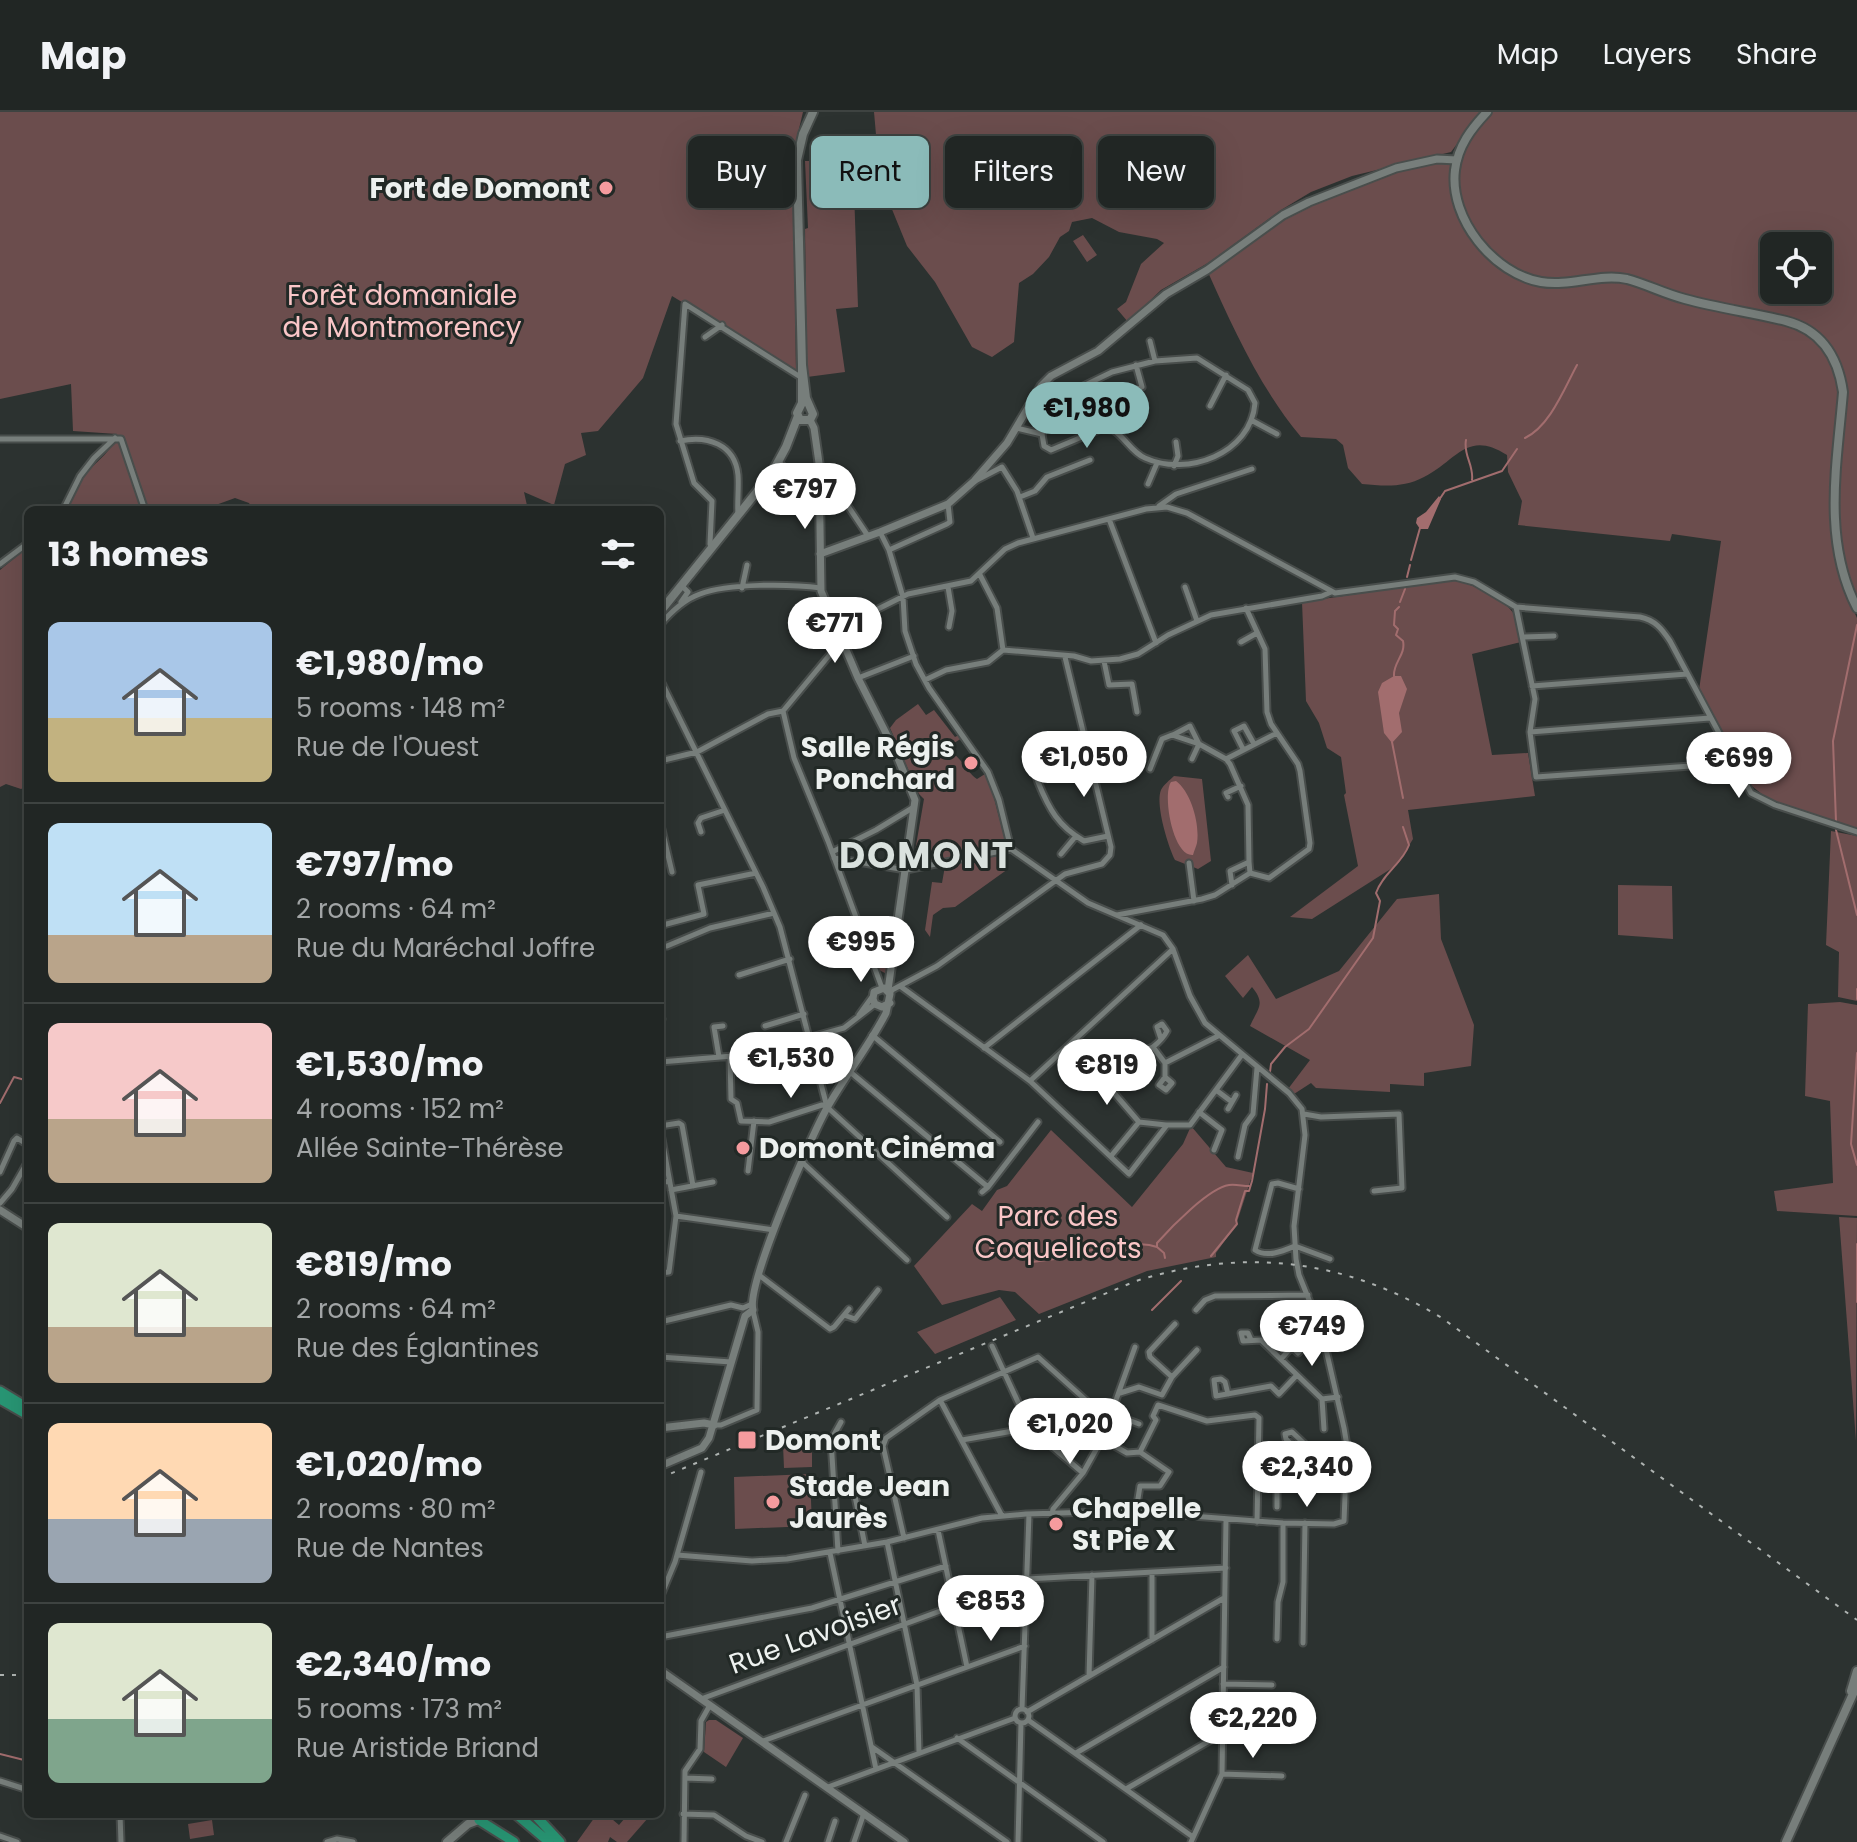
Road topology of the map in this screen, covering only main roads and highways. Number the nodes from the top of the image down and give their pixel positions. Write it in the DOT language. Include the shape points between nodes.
graph roads {
  1 [pos="813,112"];
  2 [pos="1487,112"];
  3 [pos="1460,160"];
  4 [pos="802,378"];
  5 [pos="802,416"];
  6 [pos="664,604"];
  7 [pos="1857,608"];
  8 [pos="0,1391"];
  9 [pos="0,1399"];
  10 [pos="24,1406"];
  11 [pos="24,1413"];
  12 [pos="1857,1671"];
  13 [pos="1857,1685"];
  14 [pos="1848,1703"];
  15 [pos="472,1818"];
  16 [pos="473,1818"];
  17 [pos="478,1818"];
  18 [pos="511,1818"];
  19 [pos="521,1818"];
  20 [pos="538,1818"];
  21 [pos="441,1842"];
  22 [pos="447,1842"];
  23 [pos="514,1842"];
  24 [pos="539,1842"];
  25 [pos="549,1842"];
  26 [pos="560,1842"];
  27 [pos="1786,1842"];
  1 -- 4 [label="main road" via="797,160"];
  2 -- 3 [label="main road"];
  2 -- 3 [label="main road" via="1462,146"];
  3 -- 7 [label="main road" via="1461,209 1470,227 1495,259 1530,279 1553,284 1625,279 1689,300 1801,325 1823,342 1837,366 1843,392 1835,521 1839,556"];
  4 -- 5 [label="main road"];
  4 -- 5 [label="main road" via="813,414"];
  5 -- 6 [label="main road" via="771,475"];
  8 -- 10 [label="highway"];
  9 -- 11 [label="highway"];
  12 -- 14 [label="main road"];
  13 -- 14 [label="main road"];
  14 -- 27 [label="main road"];
  15 -- 21 [label="main road"];
  16 -- 22 [label="main road"];
  17 -- 23 [label="highway"];
  18 -- 24 [label="highway"];
  19 -- 25 [label="highway"];
  20 -- 26 [label="highway"];
}
